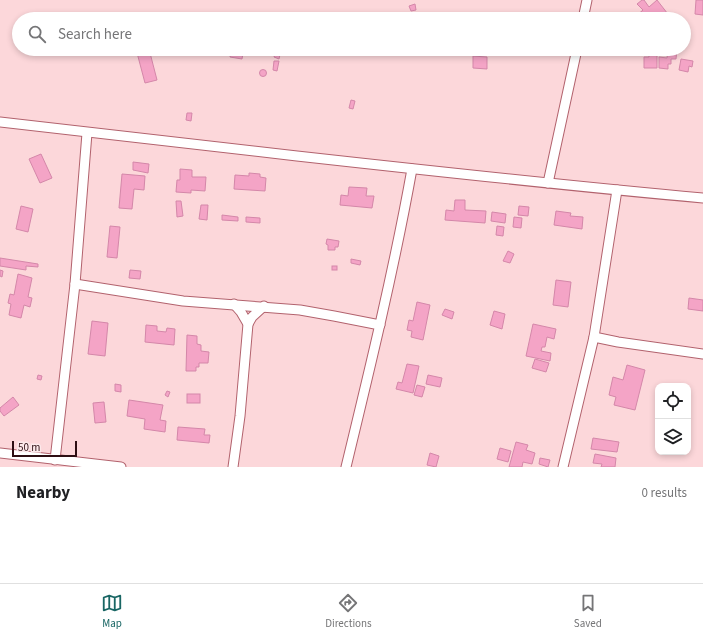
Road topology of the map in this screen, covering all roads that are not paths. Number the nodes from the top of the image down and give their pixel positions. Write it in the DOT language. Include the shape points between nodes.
graph roads {
  1 [pos="587,0"];
  2 [pos="584,12"];
  3 [pos="575,56"];
  4 [pos="0,122"];
  5 [pos="87,133"];
  6 [pos="412,169"];
  7 [pos="548,183"];
  8 [pos="616,190"];
  9 [pos="703,198"];
  10 [pos="75,284"];
  11 [pos="234,304"];
  12 [pos="264,306"];
  13 [pos="248,324"];
  14 [pos="380,325"];
  15 [pos="594,337"];
  16 [pos="703,354"];
  17 [pos="0,453"];
  18 [pos="55,460"];
  19 [pos="121,467"];
  20 [pos="233,467"];
  21 [pos="346,467"];
  22 [pos="563,467"];
  1 -- 2 [label="street"];
  3 -- 7 [label="street"];
  4 -- 5 [label="street"];
  5 -- 6 [label="street"];
  5 -- 10 [label="street"];
  6 -- 7 [label="street"];
  6 -- 14 [label="street"];
  7 -- 8 [label="street"];
  8 -- 9 [label="street"];
  8 -- 15 [label="street"];
  10 -- 11 [label="street" via="183,301"];
  10 -- 18 [label="street"];
  11 -- 12 [label="street"];
  11 -- 13 [label="street"];
  12 -- 13 [label="street"];
  12 -- 14 [label="street"];
  13 -- 20 [label="street"];
  14 -- 21 [label="street"];
  15 -- 16 [label="street"];
  15 -- 22 [label="street"];
  17 -- 18 [label="street"];
  18 -- 19 [label="street"];
}
